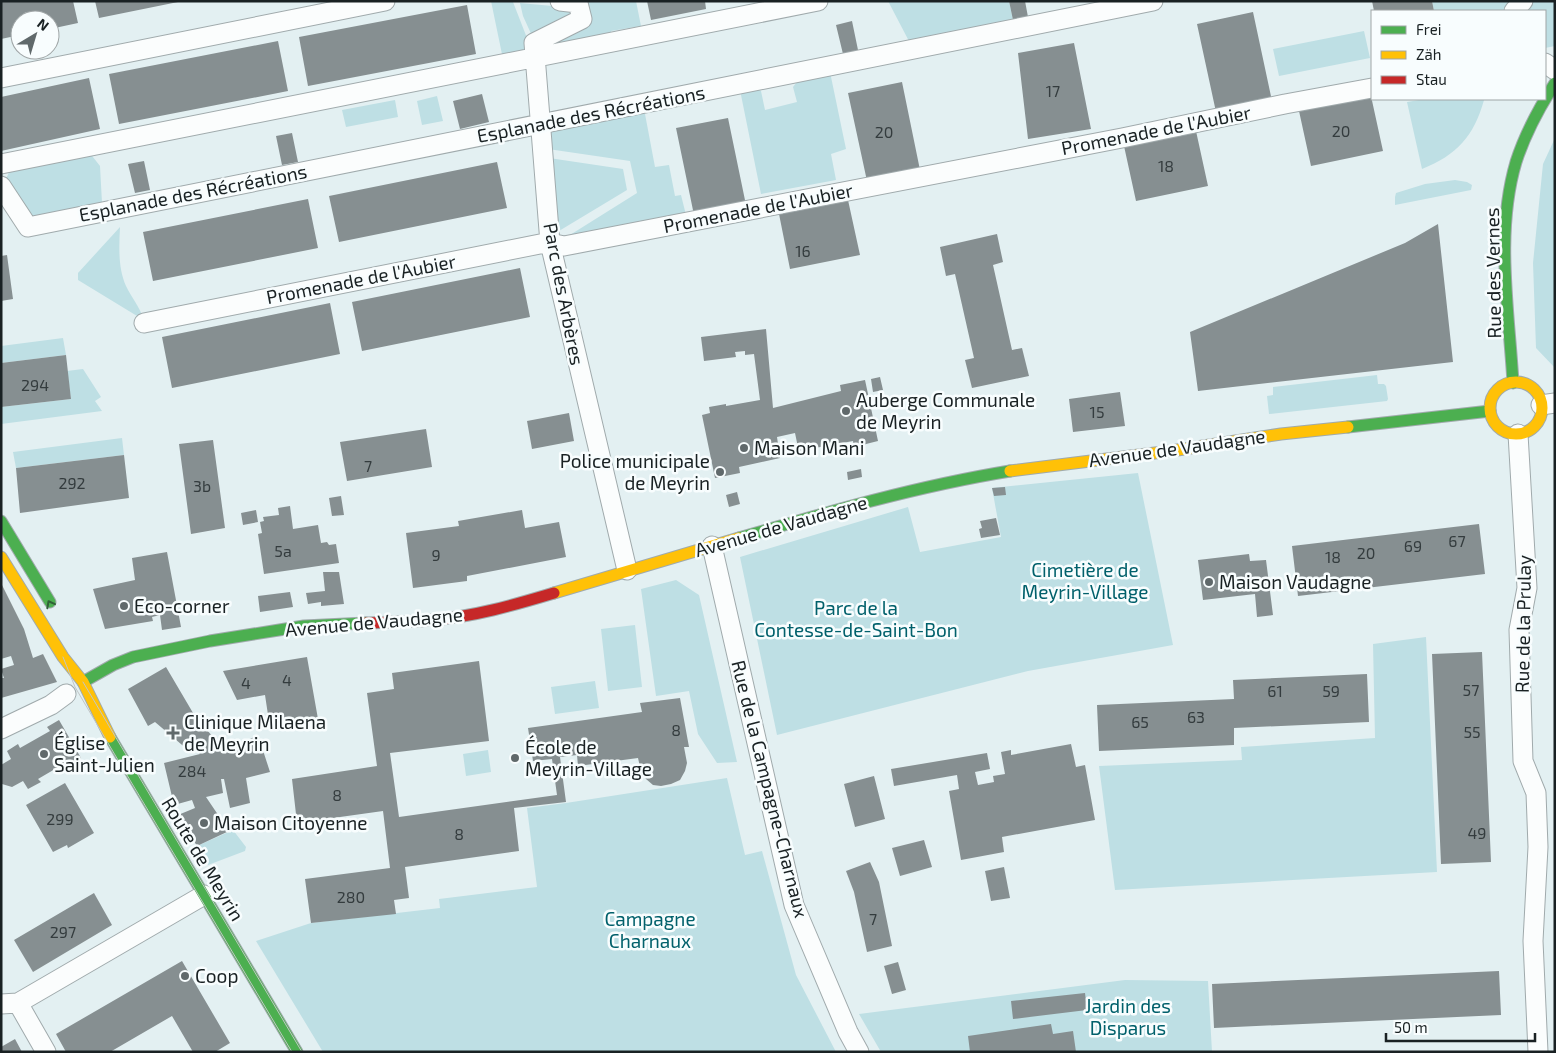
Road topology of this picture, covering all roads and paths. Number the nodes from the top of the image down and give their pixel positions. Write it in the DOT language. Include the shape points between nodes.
graph roads {
  1 [pos="385,1"];
  2 [pos="560,1"];
  3 [pos="818,1"];
  4 [pos="1153,1"];
  5 [pos="535,57"];
  6 [pos="1,78"];
  7 [pos="1555,83"];
  8 [pos="1371,88"];
  9 [pos="1546,97"];
  10 [pos="1544,100"];
  11 [pos="540,124"];
  12 [pos="1,164"];
  13 [pos="1,186"];
  14 [pos="550,243"];
  15 [pos="144,323"];
  16 [pos="1513,382"];
  17 [pos="1548,404"];
  18 [pos="1490,411"];
  19 [pos="1518,434"];
  20 [pos="1,521"];
  21 [pos="712,546"];
  22 [pos="1,557"];
  23 [pos="627,570"];
  24 [pos="55,614"];
  25 [pos="64,636"];
  26 [pos="82,682"];
  27 [pos="58,700"];
  28 [pos="1,729"];
  29 [pos="204,895"];
  30 [pos="10,1004"];
  31 [pos="46,1052"];
  32 [pos="297,1052"];
  33 [pos="859,1052"];
  34 [pos="1538,1052"];
  1 -- 6 [label="street"];
  2 -- 5 [label="street, Parc des Arbères" via="578,3 582,19 534,43"];
  3 -- 5 [label="street"];
  4 -- 11 [label="street, Esplanade des Récréations"];
  5 -- 11 [label="street, Parc des Arbères"];
  5 -- 12 [label="street"];
  7 -- 9 [label="street, Rue des Vernes"];
  8 -- 14 [label="street, Promenade de l'Aubier" via="564,246"];
  10 -- 16 [label="street, Rue des Vernes" via="1522,144 1509,193 1506,269"];
  11 -- 13 [label="street, Esplanade des Récréations" via="28,227"];
  11 -- 14 [label="street, Parc des Arbères"];
  14 -- 15 [label="street, Promenade de l'Aubier"];
  14 -- 23 [label="street, Parc des Arbères"];
  16 -- 17 [label="street" via="1532,388"];
  16 -- 18 [label="street" via="1494,394"];
  17 -- 19 [label="street" via="1531,429"];
  18 -- 19 [label="street" via="1497,425"];
  18 -- 21 [label="street, Avenue de Vaudagne" via="1281,434 972,476 846,507"];
  19 -- 34 [label="street, Rue de la Prulay" via="1527,588 1519,630 1523,761 1536,793 1538,847 1534,941"];
  24 -- 20 [label="street, one-way"];
  21 -- 23 [label="street, Avenue de Vaudagne"];
  21 -- 33 [label="street, Rue de la Campagne-Charnaux" via="794,905"];
  22 -- 26 [label="street, Route de Meyrin"];
  23 -- 26 [label="street, Avenue de Vaudagne" via="531,600 468,615 395,623 304,626 154,652 113,665"];
  25 -- 26 [label="street"];
  26 -- 29 [label="street, Route de Meyrin" via="113,743"];
  27 -- 28 [label="street"];
  29 -- 30 [label="street"];
  29 -- 32 [label="street, Route de Meyrin"];
  30 -- 31 [label="street"];
}
